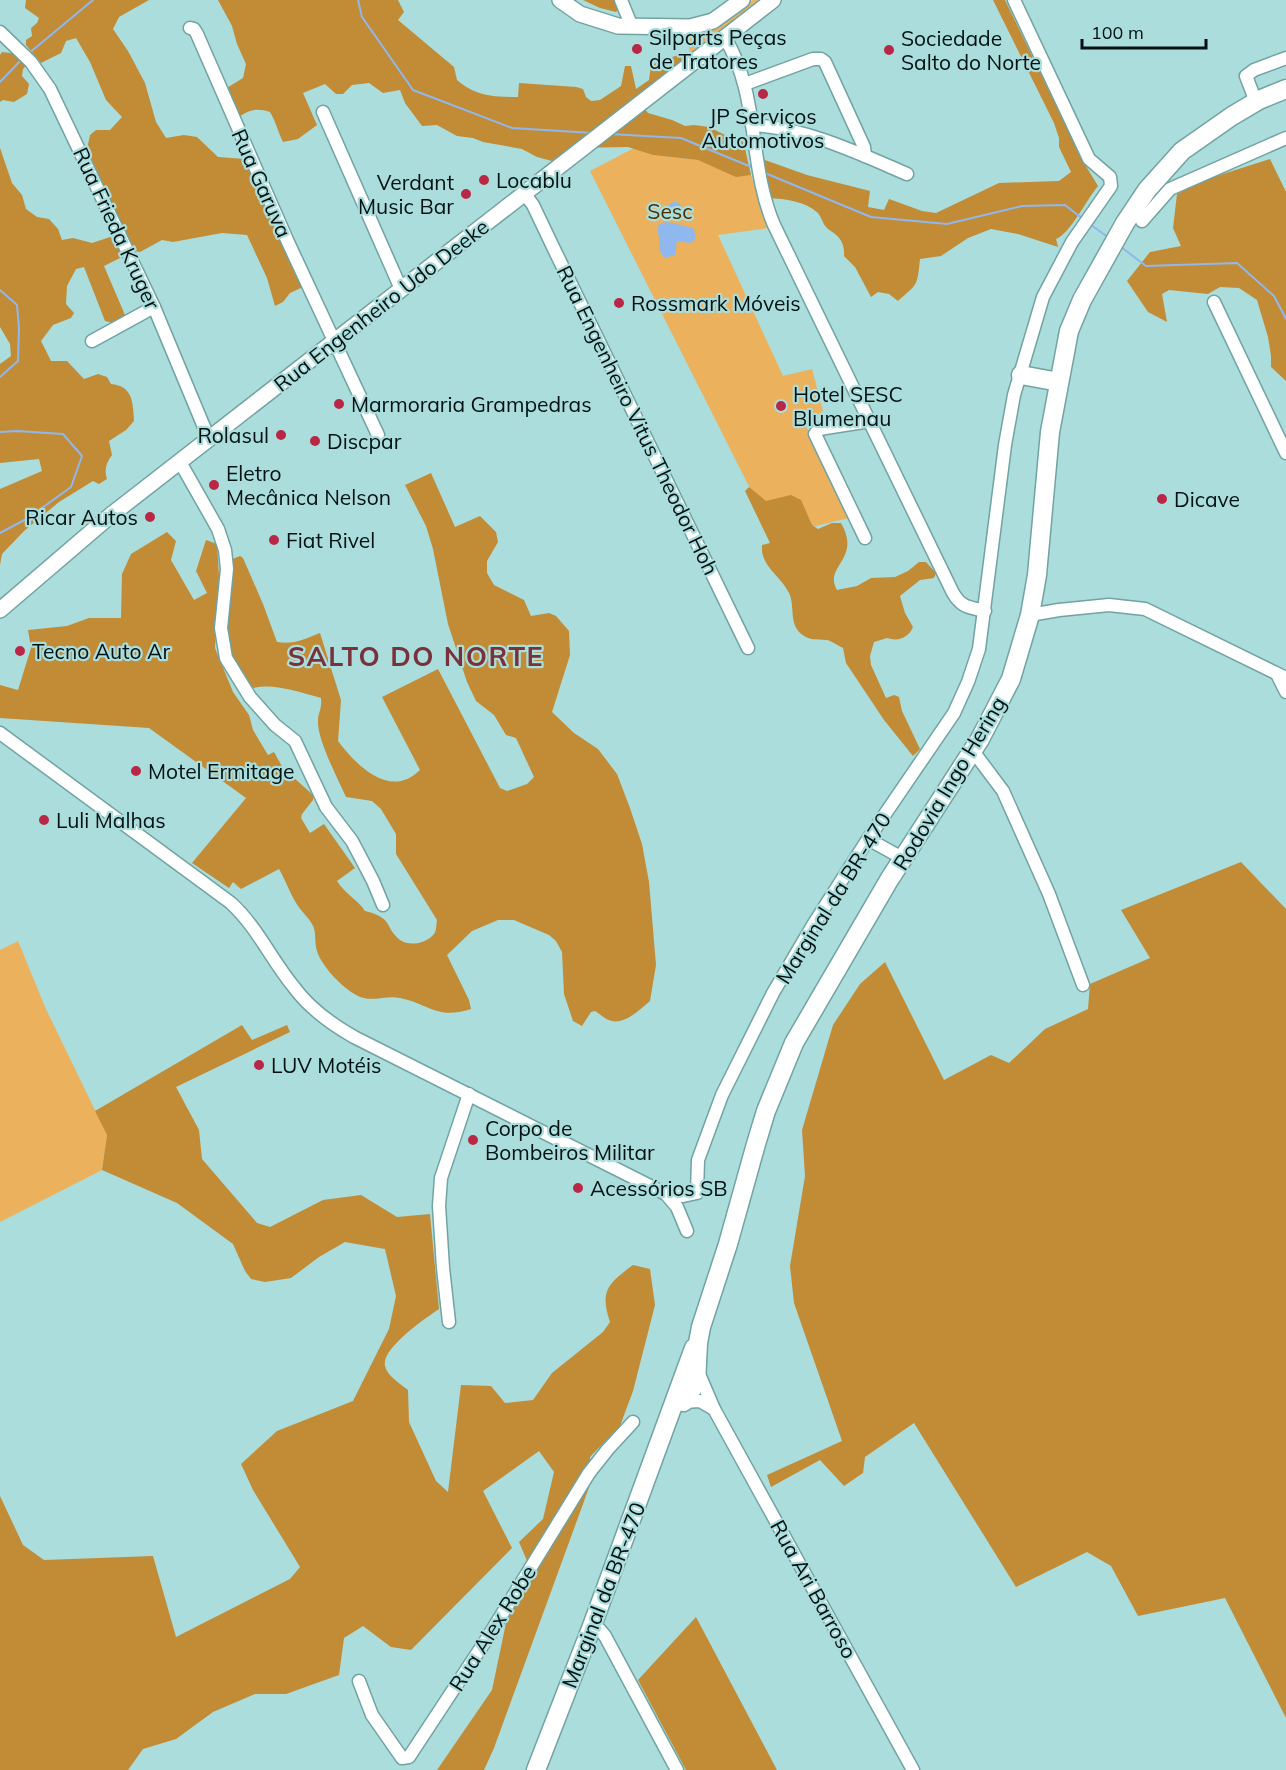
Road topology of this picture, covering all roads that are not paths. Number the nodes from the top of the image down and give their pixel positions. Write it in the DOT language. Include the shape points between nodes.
graph roads {
  1 [pos="560,0"];
  2 [pos="621,0"];
  3 [pos="742,0"];
  4 [pos="767,0"];
  5 [pos="773,0"];
  6 [pos="1014,0"];
  7 [pos="756,13"];
  8 [pos="632,27"];
  9 [pos="190,28"];
  10 [pos="0,32"];
  11 [pos="725,38"];
  12 [pos="1286,58"];
  13 [pos="745,84"];
  14 [pos="1286,89"];
  15 [pos="1256,102"];
  16 [pos="323,112"];
  17 [pos="752,125"];
  18 [pos="1286,138"];
  19 [pos="865,156"];
  20 [pos="907,174"];
  21 [pos="524,193"];
  22 [pos="1133,222"];
  23 [pos="401,289"];
  24 [pos="1214,302"];
  25 [pos="154,308"];
  26 [pos="335,340"];
  27 [pos="92,341"];
  28 [pos="1021,375"];
  29 [pos="1059,382"];
  30 [pos="870,421"];
  31 [pos="378,435"];
  32 [pos="209,439"];
  33 [pos="1286,453"];
  34 [pos="180,462"];
  35 [pos="865,538"];
  36 [pos="4,608"];
  37 [pos="985,611"];
  38 [pos="1030,615"];
  39 [pos="748,648"];
  40 [pos="1282,677"];
  41 [pos="1286,692"];
  42 [pos="0,733"];
  43 [pos="973,751"];
  44 [pos="868,838"];
  45 [pos="904,859"];
  46 [pos="383,905"];
  47 [pos="1083,985"];
  48 [pos="469,1094"];
  49 [pos="666,1194"];
  50 [pos="687,1231"];
  51 [pos="449,1322"];
  52 [pos="701,1327"];
  53 [pos="698,1373"];
  54 [pos="684,1402"];
  55 [pos="714,1409"];
  56 [pos="667,1419"];
  57 [pos="633,1422"];
  58 [pos="592,1626"];
  59 [pos="358,1681"];
  60 [pos="536,1770"];
  61 [pos="676,1770"];
  62 [pos="913,1770"];
  1 -- 8 [label="main road" via="601,22"];
  2 -- 8 [label="street"];
  3 -- 8 [label="main road" via="700,26"];
  4 -- 7 [label="main road, Rua Engenheiro Udo Deeke"];
  5 -- 7 [label="main road, Rua Engenheiro Udo Deeke"];
  6 -- 28 [label="street, Marginal da BR-470" via="1089,159 1110,177 1111,186 1072,242 1043,297"];
  7 -- 11 [label="main road, Rua Engenheiro Udo Deeke"];
  9 -- 26 [label="street, Rua Garuva" via="197,34"];
  10 -- 25 [label="street, Rua Frieda Kruger" via="20,49 50,89"];
  11 -- 13 [label="street"];
  11 -- 21 [label="main road, Rua Engenheiro Udo Deeke"];
  12 -- 15 [label="street" via="1246,76"];
  13 -- 17 [label="street"];
  13 -- 19 [label="street" via="821,59"];
  14 -- 15 [label="highway, Rodovia Ingo Hering"];
  15 -- 22 [label="highway, Rodovia Ingo Hering" via="1182,151 1159,175"];
  16 -- 23 [label="street"];
  17 -- 19 [label="street" via="795,130"];
  17 -- 30 [label="street" via="761,190 774,225"];
  18 -- 22 [label="street" via="1170,189"];
  19 -- 20 [label="street"];
  21 -- 23 [label="main road, Rua Engenheiro Udo Deeke"];
  21 -- 39 [label="street, Rua Engenheiro Vitus Theodor Hoh" via="554,247"];
  22 -- 29 [label="highway, Rodovia Ingo Hering" via="1082,300 1069,331"];
  23 -- 26 [label="main road, Rua Engenheiro Udo Deeke"];
  24 -- 33 [label="street"];
  25 -- 27 [label="street"];
  25 -- 32 [label="street, Rua Frieda Kruger"];
  26 -- 31 [label="street, Rua Garuva"];
  26 -- 32 [label="main road, Rua Engenheiro Udo Deeke"];
  28 -- 29 [label="highway"];
  28 -- 37 [label="street, Marginal da BR-470" via="1005,446"];
  29 -- 38 [label="highway, Rodovia Ingo Hering"];
  30 -- 35 [label="street" via="819,429 815,434"];
  30 -- 37 [label="street" via="959,603"];
  32 -- 34 [label="main road, Rua Engenheiro Udo Deeke"];
  34 -- 36 [label="main road, Rua Engenheiro Udo Deeke" via="111,515"];
  34 -- 46 [label="street" via="218,529 225,550 227,569 220,628 226,658 260,709 295,741 326,807 352,840"];
  37 -- 44 [label="street, Marginal da BR-470" via="979,649 954,712"];
  38 -- 40 [label="street" via="1109,605 1145,609"];
  38 -- 43 [label="highway, Rodovia Ingo Hering" via="1011,679"];
  40 -- 41 [label="street"];
  42 -- 48 [label="street" via="246,916 292,986 329,1022"];
  43 -- 45 [label="highway, Rodovia Ingo Hering"];
  43 -- 47 [label="street" via="1003,791 1049,894"];
  44 -- 45 [label="street"];
  44 -- 49 [label="street, Marginal da BR-470" via="773,993 722,1095 698,1160 696,1193"];
  45 -- 52 [label="highway, Rodovia Ingo Hering" via="794,1043 766,1111"];
  48 -- 49 [label="street"];
  48 -- 51 [label="street" via="441,1178 439,1206"];
  49 -- 50 [label="street" via="677,1207"];
  52 -- 53 [label="highway"];
  52 -- 56 [label="highway, Marginal da BR-470"];
  53 -- 54 [label="highway"];
  53 -- 55 [label="street, Rua Ari Barroso"];
  54 -- 55 [label="street" via="700,1401"];
  54 -- 56 [label="street, Marginal da BR-470"];
  55 -- 62 [label="street, Rua Ari Barroso"];
  56 -- 58 [label="highway, Marginal da BR-470"];
  57 -- 59 [label="street, Rua Alex Robe" via="589,1473 409,1757 402,1758 372,1715"];
  58 -- 60 [label="highway, Marginal da BR-470"];
  58 -- 61 [label="street" via="605,1636"];
}
